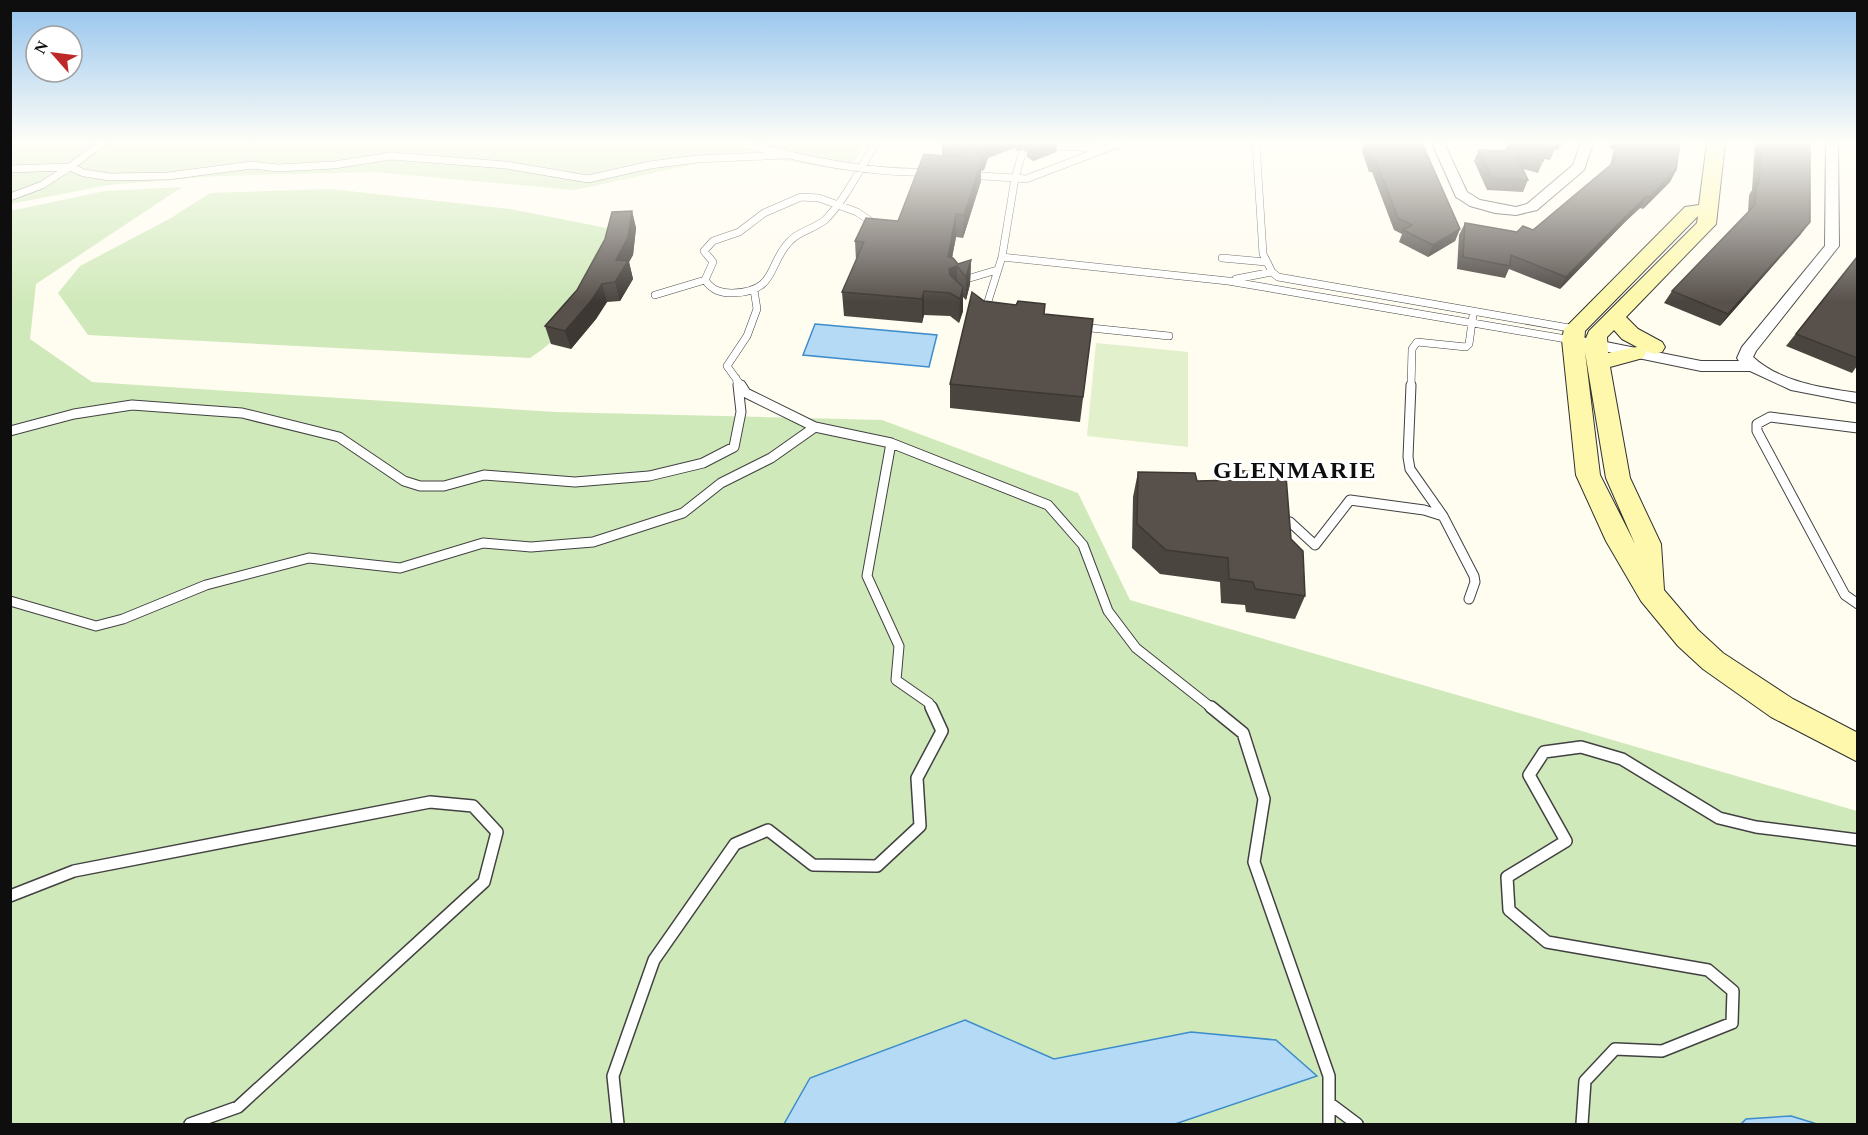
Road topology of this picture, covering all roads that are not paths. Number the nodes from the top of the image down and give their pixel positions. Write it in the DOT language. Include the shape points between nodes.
graph roads {
  1 [pos="842,196"];
  2 [pos="1012,196"];
  3 [pos="1259,196"];
  4 [pos="1464,196"];
  5 [pos="1545,196"];
  6 [pos="1708,196"];
  7 [pos="1832,196"];
  8 [pos="836,206"];
  9 [pos="1706,210"];
  10 [pos="880,229"];
  11 [pos="1002,257"];
  12 [pos="1222,258"];
  13 [pos="1266,262"];
  14 [pos="998,270"];
  15 [pos="1272,272"];
  16 [pos="705,280"];
  17 [pos="1228,281"];
  18 [pos="958,282"];
  19 [pos="754,290"];
  20 [pos="655,295"];
  21 [pos="973,309"];
  22 [pos="1474,310"];
  23 [pos="1614,317"];
  24 [pos="1525,319"];
  25 [pos="1472,321"];
  26 [pos="1078,326"];
  27 [pos="1524,330"];
  28 [pos="1170,336"];
  29 [pos="1587,342"];
  30 [pos="1645,350"];
  31 [pos="1749,362"];
  32 [pos="736,378"];
  33 [pos="1857,398"];
  34 [pos="816,427"];
  35 [pos="1857,428"];
  36 [pos="10,431"];
  37 [pos="891,443"];
  38 [pos="1443,516"];
  39 [pos="1290,522"];
  40 [pos="1651,593"];
  41 [pos="1469,599"];
  42 [pos="10,601"];
  43 [pos="1857,604"];
  44 [pos="1857,749"];
  45 [pos="1857,840"];
  46 [pos="10,896"];
  47 [pos="1329,1103"];
  48 [pos="190,1125"];
  49 [pos="618,1125"];
  50 [pos="1329,1125"];
  51 [pos="1357,1125"];
  52 [pos="1582,1125"];
  1 -- 8 [label="lane"];
  2 -- 11 [label="lane"];
  3 -- 13 [label="lane"];
  4 -- 5 [label="street" via="1475,203 1516,211 1532,207"];
  6 -- 9 [label="street"];
  7 -- 31 [label="street" via="1832,246 1748,350"];
  8 -- 10 [label="lane" via="857,212"];
  8 -- 16 [label="lane" via="819,198 801,197 764,213 739,232 713,241 704,251 713,262"];
  8 -- 19 [label="lane" via="822,223 793,238 779,254 776,267"];
  9 -- 23 [label="street" via="1706,224"];
  9 -- 29 [label="street" via="1692,211"];
  11 -- 14 [label="lane"];
  11 -- 17 [label="lane"];
  12 -- 13 [label="lane"];
  13 -- 15 [label="lane"];
  14 -- 18 [label="lane"];
  14 -- 21 [label="lane" via="986,314"];
  15 -- 17 [label="lane"];
  15 -- 22 [label="lane" via="1288,279"];
  16 -- 19 [label="lane" via="709,287 723,293"];
  16 -- 20 [label="lane"];
  17 -- 25 [label="lane"];
  19 -- 32 [label="lane" via="758,309 747,336 727,366"];
  22 -- 24 [label="lane"];
  22 -- 25 [label="lane"];
  23 -- 29 [label="street"];
  23 -- 30 [label="street"];
  24 -- 27 [label="lane"];
  24 -- 29 [label="lane"];
  25 -- 27 [label="lane"];
  25 -- 38 [label="lane" via="1466,347 1417,342 1412,349 1409,463 1419,485"];
  26 -- 28 [label="lane"];
  27 -- 29 [label="lane"];
  29 -- 30 [label="street"];
  29 -- 40 [label="street" via="1618,478 1648,544"];
  29 -- 40 [label="street" via="1588,475 1619,541"];
  30 -- 31 [label="street" via="1701,366"];
  31 -- 33 [label="street" via="1778,378"];
  32 -- 34 [label="lane" via="746,393"];
  32 -- 36 [label="lane" via="742,420 734,447 704,463 649,476 575,482 484,475 444,486 420,486 404,481 339,437 242,413 187,408 132,405 74,414"];
  34 -- 37 [label="lane"];
  34 -- 42 [label="lane" via="771,458 721,483 683,513 593,542 531,547 483,543 400,568 309,558 206,585 96,626"];
  35 -- 43 [label="lane" via="1770,417 1758,424 1757,431 1845,595"];
  37 -- 47 [label="lane" via="1048,505 1083,545 1108,611 1136,648 1243,733 1264,799 1254,862 1329,1076"];
  37 -- 49 [label="lane" via="867,576 899,646 896,680 929,703 942,730 917,778 920,826 877,866 813,866 768,830 735,844 654,960 613,1076"];
  38 -- 39 [label="lane" via="1350,500 1315,545"];
  38 -- 41 [label="lane" via="1474,576"];
  40 -- 44 [label="street" via="1713,661 1782,708"];
  45 -- 52 [label="lane" via="1756,827 1719,818 1622,759 1581,747 1544,752 1529,775 1566,841 1508,877 1509,910 1547,942 1708,970 1733,991 1732,1023 1662,1051 1615,1049 1585,1081"];
  46 -- 48 [label="lane" via="74,871 430,802 472,806 497,832 484,882 238,1107"];
  47 -- 50 [label="lane"];
  47 -- 51 [label="lane"];
}
